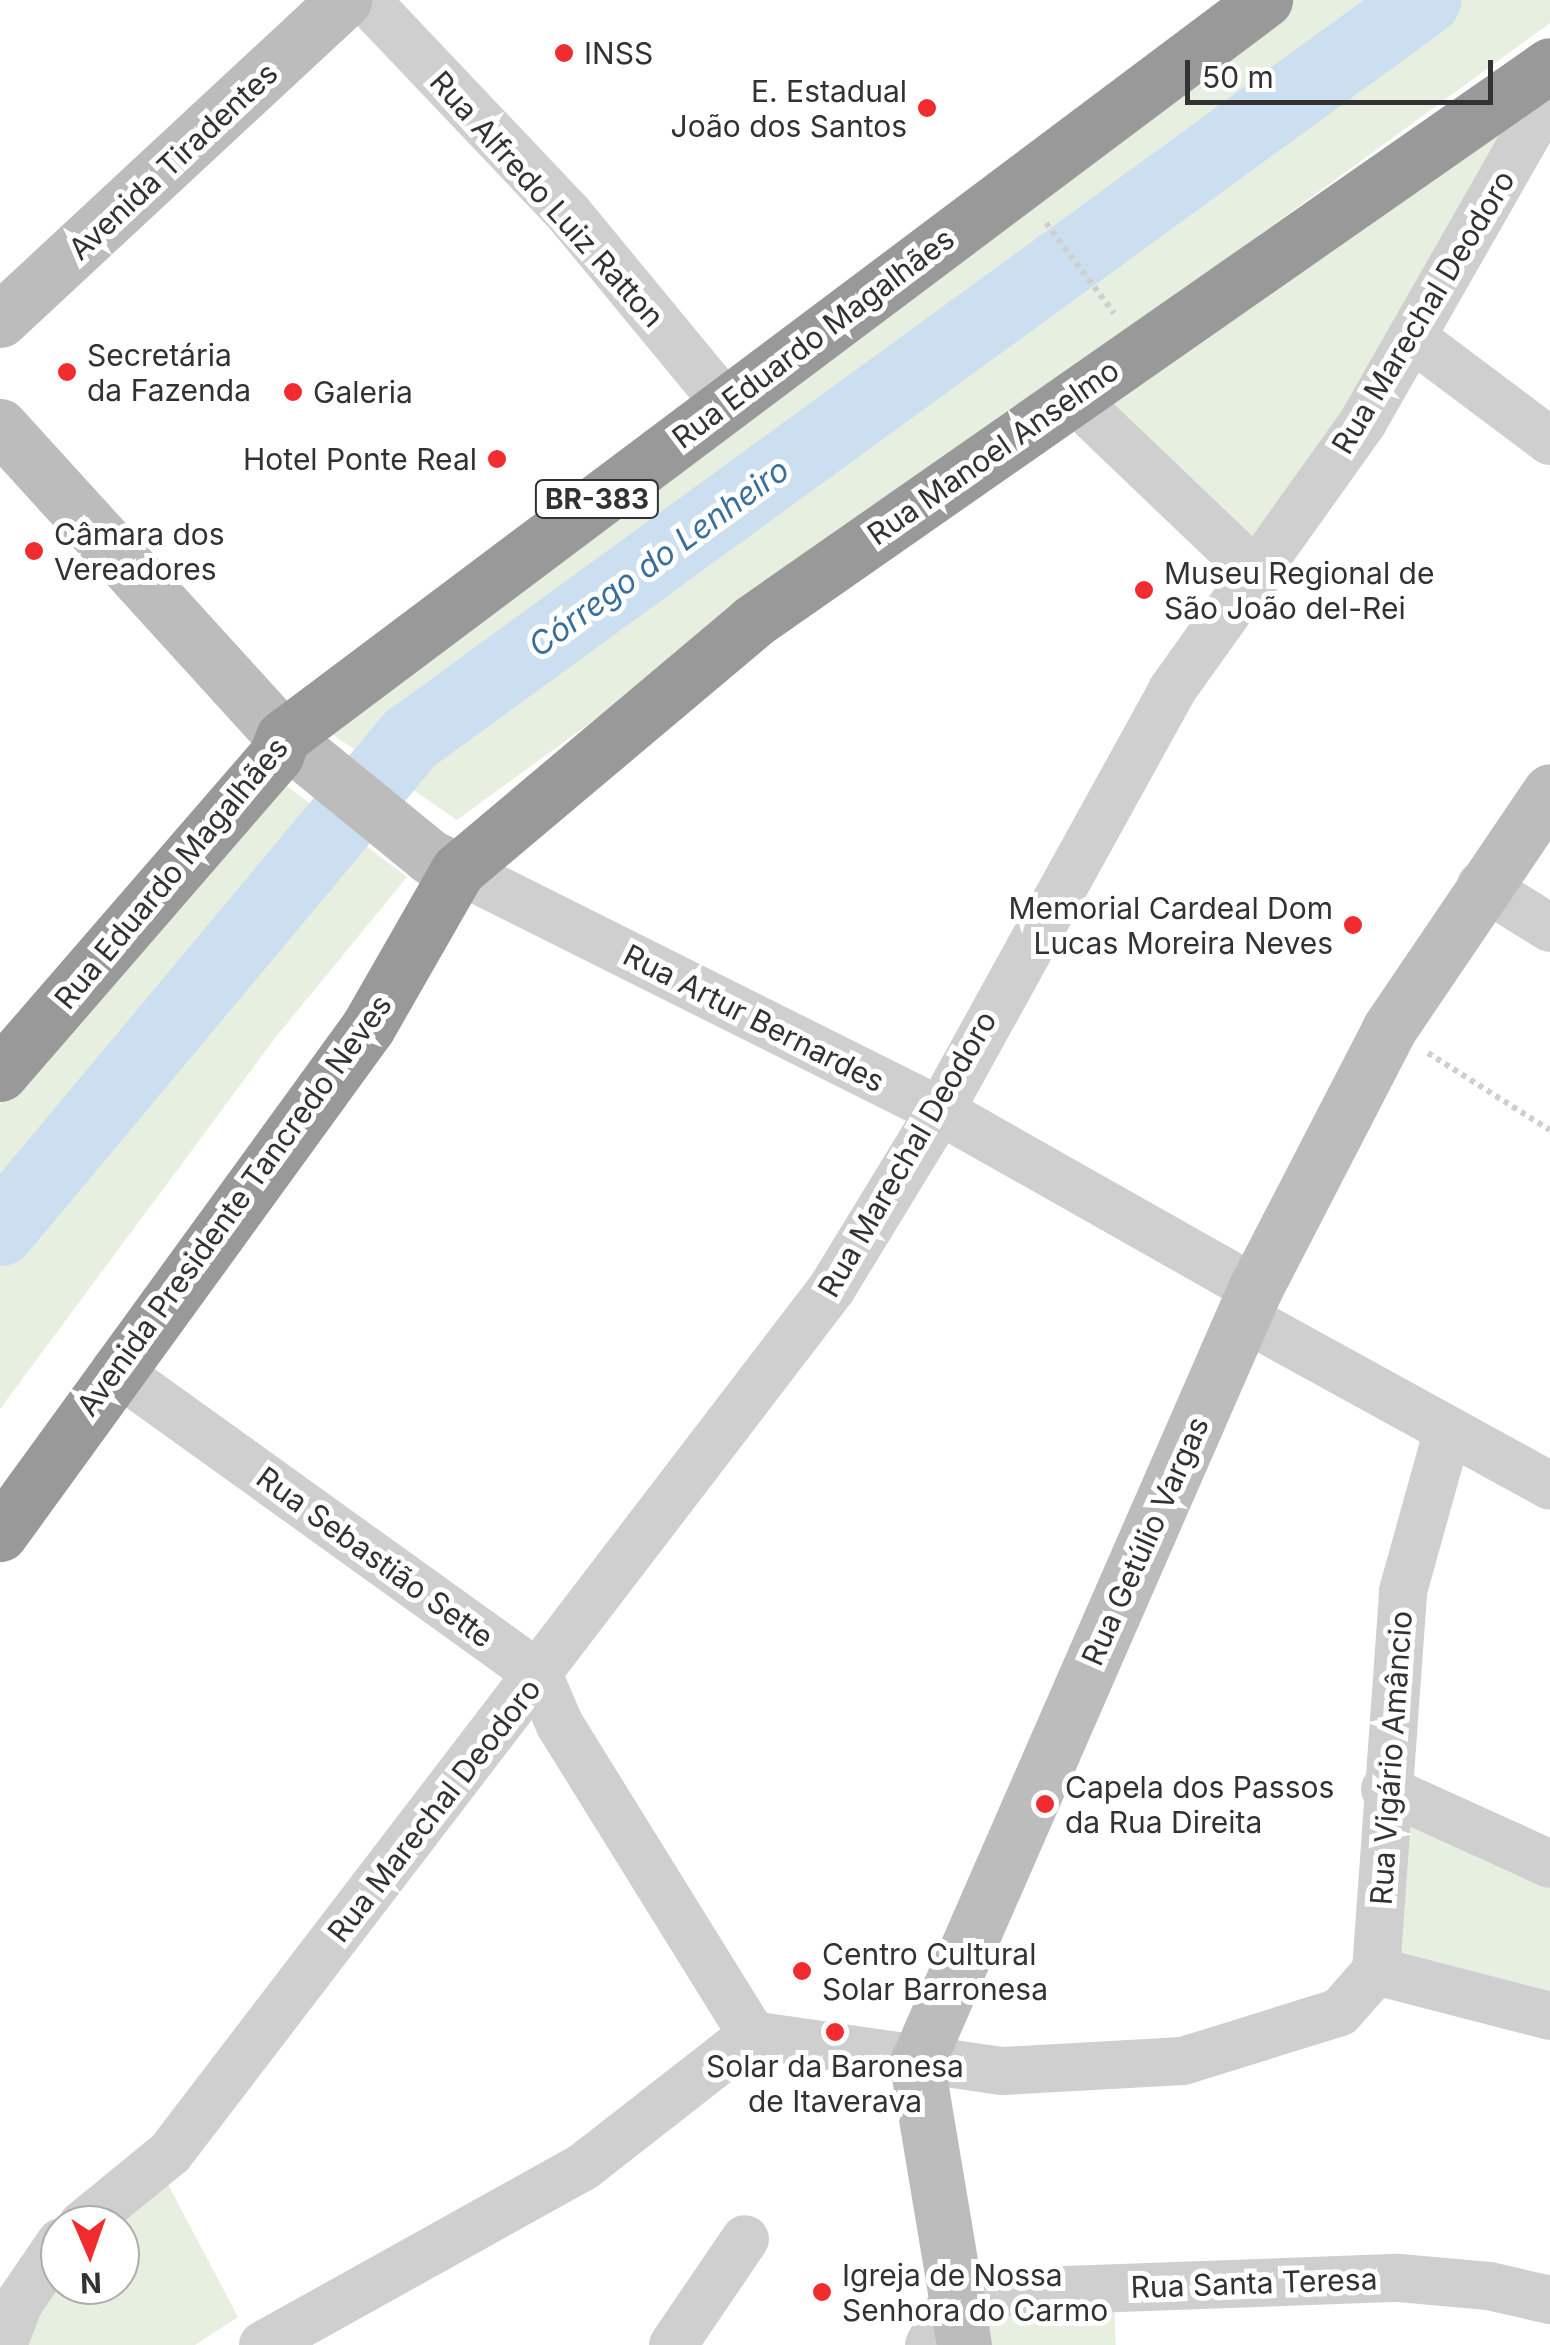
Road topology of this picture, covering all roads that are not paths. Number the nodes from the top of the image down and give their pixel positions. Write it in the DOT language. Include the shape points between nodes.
graph roads {
  1 [pos="344,0"];
  2 [pos="366,0"];
  3 [pos="1265,0"];
  4 [pos="1550,65"];
  5 [pos="1550,94"];
  6 [pos="0,320"];
  7 [pos="1414,339"];
  8 [pos="1071,396"];
  9 [pos="724,402"];
  10 [pos="0,426"];
  11 [pos="1550,441"];
  12 [pos="1258,576"];
  13 [pos="299,750"];
  14 [pos="1550,790"];
  15 [pos="444,864"];
  16 [pos="1481,885"];
  17 [pos="1550,928"];
  18 [pos="0,1074"];
  19 [pos="940,1111"];
  20 [pos="1249,1303"];
  21 [pos="116,1370"];
  22 [pos="1447,1433"];
  23 [pos="1550,1486"];
  24 [pos="0,1534"];
  25 [pos="538,1674"];
  26 [pos="1386,1789"];
  27 [pos="1550,1864"];
  28 [pos="1376,1970"];
  29 [pos="1550,2016"];
  30 [pos="752,2035"];
  31 [pos="917,2063"];
  32 [pos="106,2205"];
  33 [pos="745,2239"];
  34 [pos="40,2272"];
  35 [pos="1550,2300"];
  36 [pos="960,2319"];
  37 [pos="3,2345"];
  38 [pos="263,2345"];
  39 [pos="673,2345"];
  40 [pos="929,2345"];
  1 -- 6 [label="street, Avenida Tiradentes"];
  2 -- 9 [label="street, Rua Alfredo Luiz Ratton" via="568,214"];
  3 -- 9 [label="highway, Rua Eduardo Magalhães / BR-383"];
  4 -- 8 [label="highway, Rua Manoel Anselmo"];
  5 -- 7 [label="street, Rua Marechal Deodoro"];
  7 -- 11 [label="street"];
  7 -- 12 [label="street, Rua Marechal Deodoro"];
  8 -- 12 [label="street"];
  8 -- 15 [label="highway, Rua Manoel Anselmo" via="752,622"];
  9 -- 13 [label="highway, Rua Eduardo Magalhães / BR-383"];
  10 -- 13 [label="street"];
  12 -- 19 [label="street, Rua Marechal Deodoro" via="1210,630 1172,690"];
  13 -- 15 [label="street"];
  13 -- 18 [label="highway, Rua Eduardo Magalhães / BR-383" via="276,754"];
  14 -- 16 [label="street, Rua Getúlio Vargas"];
  15 -- 19 [label="street, Rua Artur Bernardes"];
  15 -- 21 [label="highway, Avenida Presidente Tancredo Neves" via="368,1026"];
  16 -- 17 [label="street"];
  16 -- 20 [label="street, Rua Getúlio Vargas" via="1389,1029"];
  19 -- 20 [label="street, Rua Artur Bernardes"];
  19 -- 25 [label="street, Rua Marechal Deodoro" via="832,1288"];
  20 -- 22 [label="street, Rua Artur Bernardes"];
  20 -- 31 [label="street, Rua Getúlio Vargas"];
  21 -- 24 [label="highway, Avenida Presidente Tancredo Neves"];
  21 -- 25 [label="street, Rua Sebastião Sette"];
  22 -- 23 [label="street, Rua Artur Bernardes"];
  22 -- 26 [label="street, Rua Vigário Amâncio" via="1404,1591"];
  25 -- 30 [label="street" via="560,1724"];
  25 -- 32 [label="street, Rua Marechal Deodoro" via="170,2153"];
  26 -- 27 [label="street"];
  26 -- 28 [label="street, Rua Vigário Amâncio"];
  28 -- 29 [label="street"];
  28 -- 31 [label="street" via="1340,2012 1183,2061 1002,2071"];
  30 -- 31 [label="street"];
  30 -- 38 [label="street" via="582,2167"];
  31 -- 36 [label="street"];
  33 -- 39 [label="street"];
  34 -- 37 [label="street" via="18,2303"];
  35 -- 36 [label="street, Rua Santa Teresa" via="1490,2286 1399,2278"];
  36 -- 40 [label="street"];
}
